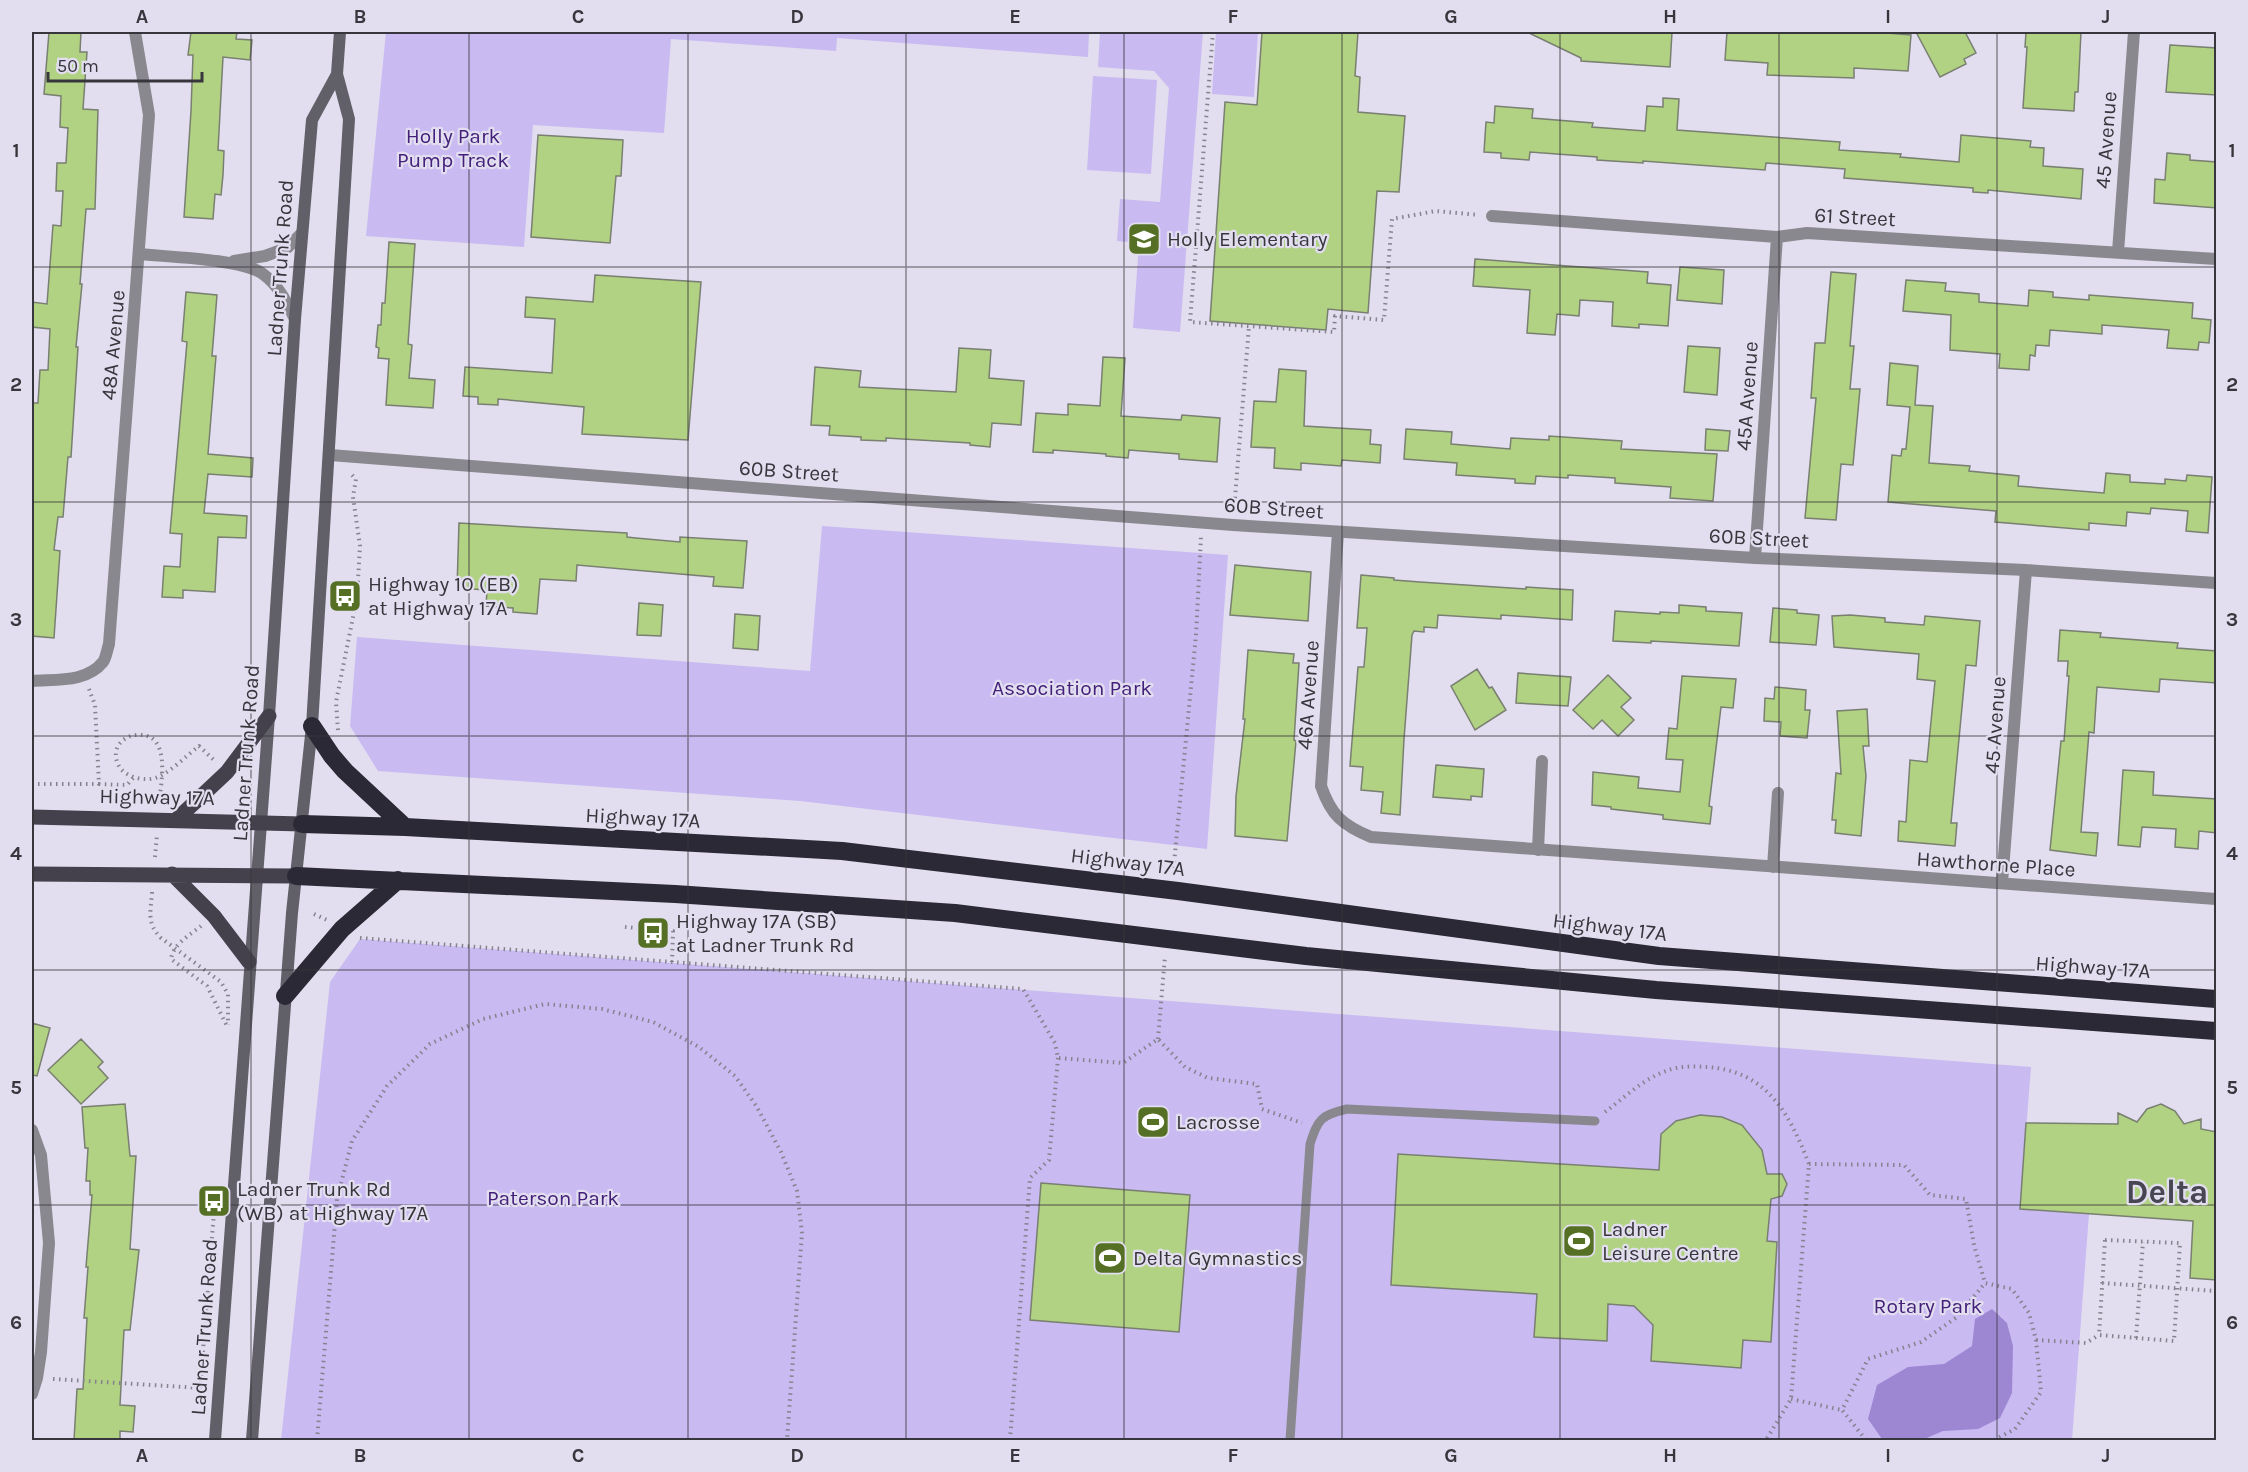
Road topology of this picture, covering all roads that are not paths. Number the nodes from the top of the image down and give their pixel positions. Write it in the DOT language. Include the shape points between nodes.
graph roads {
  1 [pos="135,32"];
  2 [pos="340,32"];
  3 [pos="2134,32"];
  4 [pos="337,74"];
  5 [pos="1492,216"];
  6 [pos="302,233"];
  7 [pos="1777,237"];
  8 [pos="2118,252"];
  9 [pos="139,254"];
  10 [pos="2217,259"];
  11 [pos="229,262"];
  12 [pos="296,319"];
  13 [pos="330,455"];
  14 [pos="1338,532"];
  15 [pos="1755,558"];
  16 [pos="2026,570"];
  17 [pos="2217,584"];
  18 [pos="32,681"];
  19 [pos="269,716"];
  20 [pos="312,726"];
  21 [pos="1542,761"];
  22 [pos="1778,793"];
  23 [pos="32,817"];
  24 [pos="177,819"];
  25 [pos="261,823"];
  26 [pos="302,824"];
  27 [pos="405,827"];
  28 [pos="1371,837"];
  29 [pos="1538,850"];
  30 [pos="1773,867"];
  31 [pos="32,874"];
  32 [pos="172,874"];
  33 [pos="256,875"];
  34 [pos="296,876"];
  35 [pos="398,880"];
  36 [pos="2002,884"];
  37 [pos="2217,899"];
  38 [pos="249,962"];
  39 [pos="285,996"];
  40 [pos="2217,999"];
  41 [pos="2217,1031"];
  42 [pos="1595,1120"];
  43 [pos="32,1130"];
  44 [pos="36,1352"];
  45 [pos="32,1394"];
  46 [pos="216,1440"];
  47 [pos="252,1440"];
  48 [pos="1290,1440"];
  1 -- 9 [label="street, 48A Avenue" via="149,115"];
  2 -- 4 [label="main road, Ladner Trunk Road"];
  3 -- 8 [label="street, 45 Avenue"];
  4 -- 6 [label="main road, Ladner Trunk Road" via="312,120"];
  4 -- 13 [label="main road, Ladner Trunk Road" via="349,119"];
  5 -- 7 [label="street, 61 Street"];
  6 -- 11 [label="street" via="287,248"];
  6 -- 12 [label="main road, Ladner Trunk Road"];
  7 -- 8 [label="street, 61 Street" via="1807,233"];
  7 -- 15 [label="street, 45A Avenue"];
  8 -- 10 [label="street, 61 Street"];
  9 -- 11 [label="street"];
  9 -- 18 [label="street, 48A Avenue" via="109,644 104,661 87,675"];
  11 -- 12 [label="street" via="261,272 279,288"];
  12 -- 19 [label="main road, Ladner Trunk Road"];
  13 -- 14 [label="street, 60B Street"];
  13 -- 20 [label="main road, Ladner Trunk Road"];
  14 -- 15 [label="street, 60B Street"];
  14 -- 28 [label="street, 46A Avenue" via="1321,786 1327,805 1339,819"];
  15 -- 16 [label="street, 60B Street"];
  16 -- 17 [label="street, 60B Street"];
  16 -- 36 [label="street, 45 Avenue"];
  19 -- 24 [label="main road" via="226,772"];
  19 -- 25 [label="main road, Ladner Trunk Road"];
  20 -- 26 [label="main road, Ladner Trunk Road"];
  20 -- 27 [label="highway" via="345,771"];
  21 -- 29 [label="street"];
  22 -- 30 [label="street"];
  23 -- 24 [label="main road, Highway 17A"];
  24 -- 25 [label="main road, Highway 17A"];
  25 -- 26 [label="main road, Highway 17A"];
  25 -- 33 [label="main road, Ladner Trunk Road"];
  26 -- 27 [label="highway, Highway 17A"];
  26 -- 34 [label="main road, Ladner Trunk Road"];
  27 -- 40 [label="highway, Highway 17A" via="842,851 1167,889 1659,956"];
  28 -- 29 [label="street, Hawthorne Place"];
  29 -- 30 [label="street, Hawthorne Place"];
  30 -- 36 [label="street, Hawthorne Place"];
  31 -- 32 [label="main road"];
  32 -- 33 [label="main road"];
  32 -- 38 [label="main road" via="214,916"];
  33 -- 34 [label="main road"];
  33 -- 38 [label="main road, Ladner Trunk Road"];
  34 -- 35 [label="highway"];
  34 -- 39 [label="main road, Ladner Trunk Road"];
  35 -- 39 [label="highway" via="342,929"];
  35 -- 41 [label="highway" via="955,913 1306,956 1656,990"];
  36 -- 37 [label="street, Hawthorne Place"];
  38 -- 46 [label="main road, Ladner Trunk Road"];
  39 -- 47 [label="main road, Ladner Trunk Road"];
  42 -- 48 [label="lane" via="1347,1109 1327,1114 1315,1127 1310,1144"];
  43 -- 44 [label="street" via="42,1155 49,1243"];
  44 -- 45 [label="street" via="37,1378"];
}
